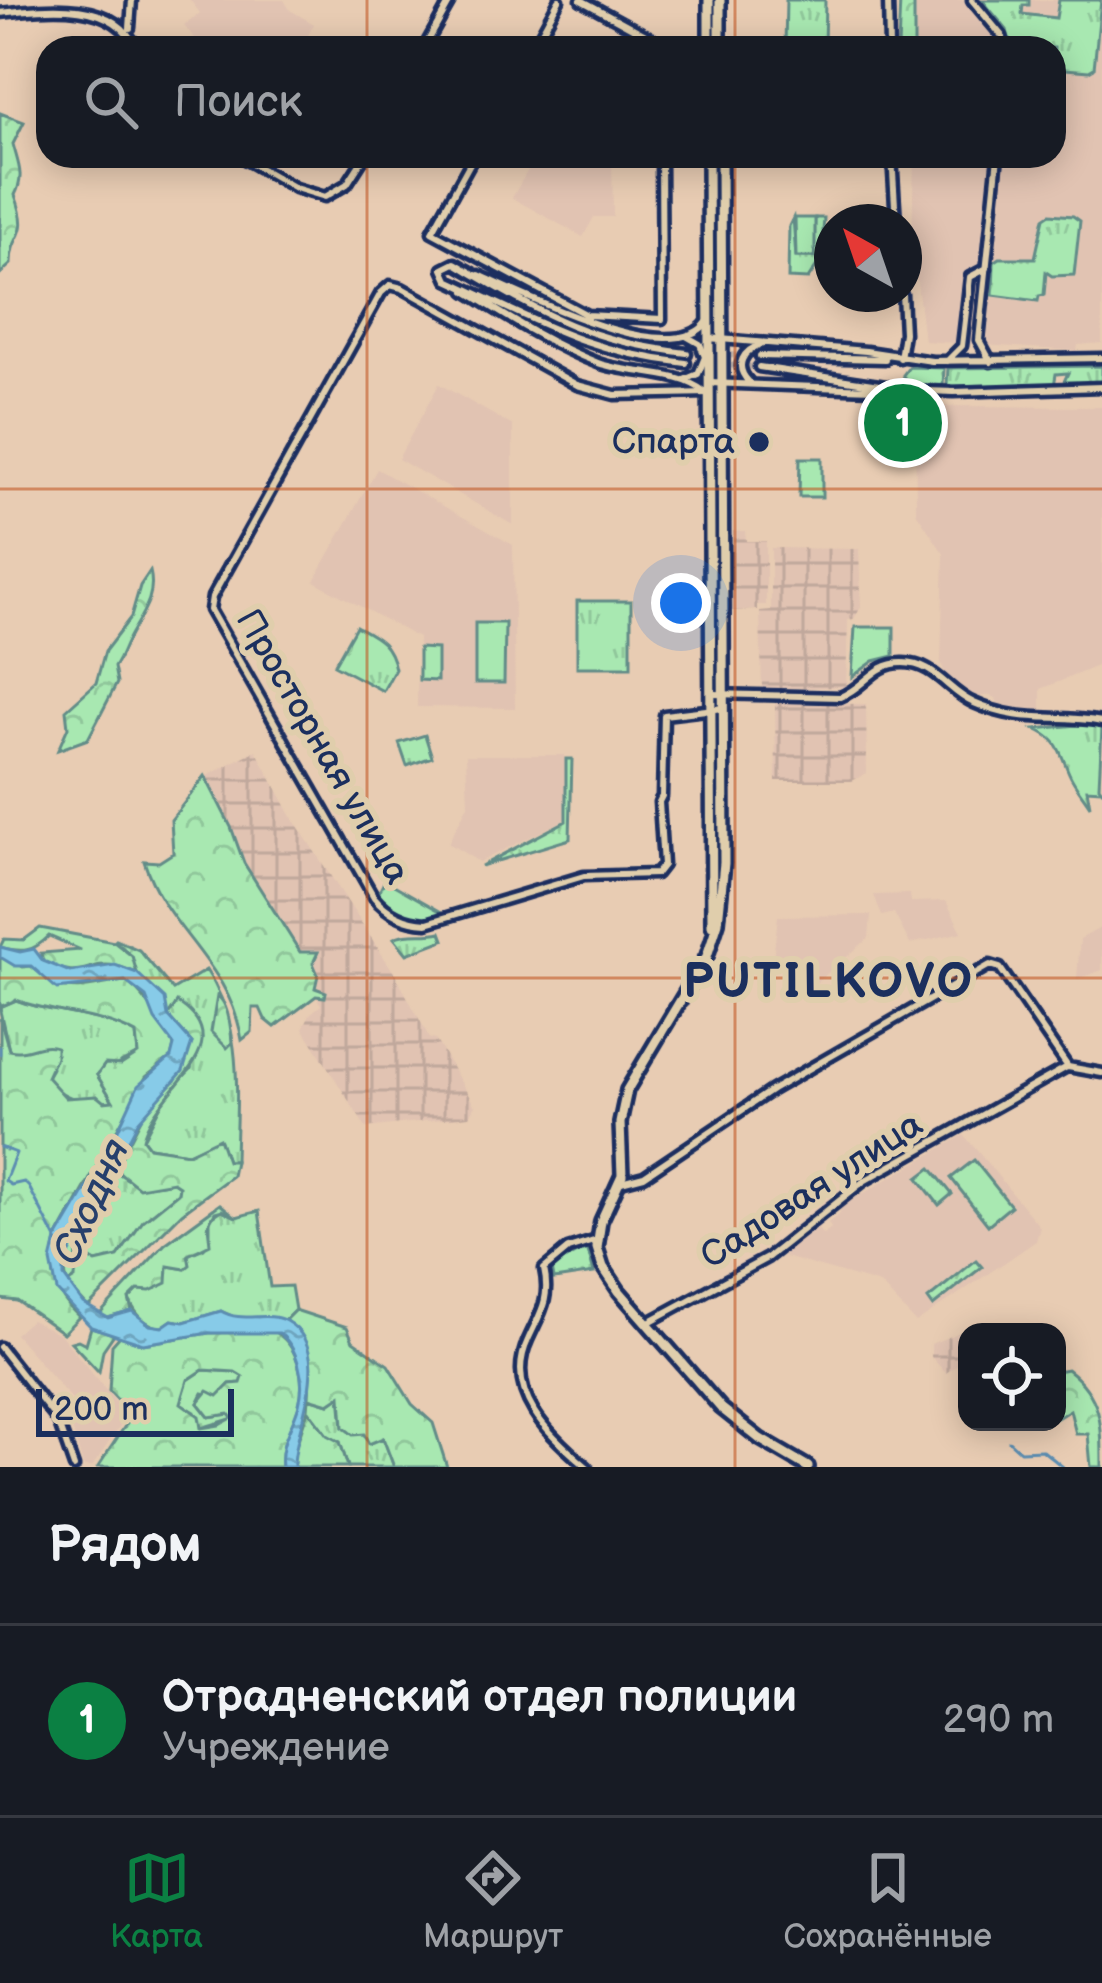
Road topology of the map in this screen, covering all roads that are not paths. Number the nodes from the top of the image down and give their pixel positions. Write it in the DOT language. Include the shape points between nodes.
graph roads {
  1 [pos="132,0"];
  2 [pos="450,0"];
  3 [pos="559,0"];
  4 [pos="581,0"];
  5 [pos="710,0"];
  6 [pos="721,0"];
  7 [pos="888,0"];
  8 [pos="972,0"];
  9 [pos="0,13"];
  10 [pos="130,31"];
  11 [pos="132,36"];
  12 [pos="430,36"];
  13 [pos="540,36"];
  14 [pos="647,36"];
  15 [pos="709,36"];
  16 [pos="721,36"];
  17 [pos="889,36"];
  18 [pos="1002,36"];
  19 [pos="259,168"];
  20 [pos="357,168"];
  21 [pos="467,168"];
  22 [pos="661,168"];
  23 [pos="708,168"];
  24 [pos="721,168"];
  25 [pos="893,168"];
  26 [pos="997,168"];
  27 [pos="895,204"];
  28 [pos="457,265"];
  29 [pos="987,268"];
  30 [pos="453,283"];
  31 [pos="903,312"];
  32 [pos="708,319"];
  33 [pos="684,336"];
  34 [pos="708,338"];
  35 [pos="721,339"];
  36 [pos="766,344"];
  37 [pos="687,353"];
  38 [pos="760,356"];
  39 [pos="903,358"];
  40 [pos="1102,358"];
  41 [pos="946,362"];
  42 [pos="991,362"];
  43 [pos="686,364"];
  44 [pos="759,367"];
  45 [pos="680,380"];
  46 [pos="756,385"];
  47 [pos="1102,387"];
  48 [pos="711,390"];
  49 [pos="909,390"];
  50 [pos="718,694"];
  51 [pos="718,708"];
  52 [pos="1102,722"];
  53 [pos="1068,1067"];
  54 [pos="1102,1073"];
  55 [pos="621,1182"];
  56 [pos="597,1240"];
  57 [pos="647,1323"];
  58 [pos="0,1348"];
  59 [pos="74,1467"];
  60 [pos="587,1467"];
  61 [pos="808,1467"];
  1 -- 10 [label="street"];
  2 -- 12 [label="street"];
  3 -- 13 [label="street"];
  4 -- 14 [label="street"];
  5 -- 15 [label="main road"];
  6 -- 16 [label="main road"];
  7 -- 17 [label="street"];
  8 -- 18 [label="street"];
  9 -- 10 [label="street" via="83,3 110,11"];
  10 -- 11 [label="street"];
  19 -- 20 [label="street" via="325,197"];
  21 -- 22 [label="street" via="432,232 586,315 662,319"];
  23 -- 32 [label="main road"];
  24 -- 35 [label="main road"];
  25 -- 27 [label="street"];
  26 -- 29 [label="street"];
  28 -- 30 [label="street" via="442,272"];
  28 -- 33 [label="street" via="606,328"];
  28 -- 37 [label="street" via="574,328"];
  29 -- 41 [label="street" via="970,277 962,346"];
  29 -- 42 [label="street" via="980,340"];
  30 -- 43 [label="street" via="570,339"];
  30 -- 45 [label="street" via="562,348"];
  31 -- 39 [label="street"];
  32 -- 33 [label="street"];
  32 -- 34 [label="main road"];
  33 -- 45 [label="street" via="700,344 705,362"];
  34 -- 35 [label="street"];
  34 -- 48 [label="main road"];
  35 -- 36 [label="street"];
  35 -- 48 [label="main road"];
  36 -- 39 [label="street"];
  36 -- 46 [label="street" via="741,361"];
  38 -- 39 [label="street"];
  39 -- 41 [label="street"];
  40 -- 42 [label="street"];
  41 -- 42 [label="street"];
  44 -- 49 [label="street"];
  45 -- 48 [label="street"];
  46 -- 48 [label="street"];
  46 -- 49 [label="street"];
  47 -- 49 [label="street"];
  48 -- 50 [label="main road"];
  48 -- 50 [label="main road"];
  48 -- 51 [label="street, Просторная улица" via="615,395 577,385 390,285 271,487 210,610 375,899 407,921 584,876 656,874 663,865 664,715"];
  50 -- 51 [label="main road"];
  50 -- 52 [label="street" via="840,697 881,666 908,663 928,668 964,699 1010,716"];
  51 -- 55 [label="main road" via="723,890 710,948 627,1090"];
  53 -- 54 [label="street"];
  53 -- 55 [label="street" via="1000,968 990,965 772,1090 644,1176"];
  53 -- 57 [label="street, Садовая улица" via="856,1186 766,1258"];
  55 -- 56 [label="main road"];
  56 -- 57 [label="main road" via="603,1267"];
  56 -- 60 [label="street" via="544,1268 548,1297 528,1339 520,1383 558,1443"];
  57 -- 61 [label="main road" via="721,1408"];
  58 -- 59 [label="street" via="58,1421"];
}
